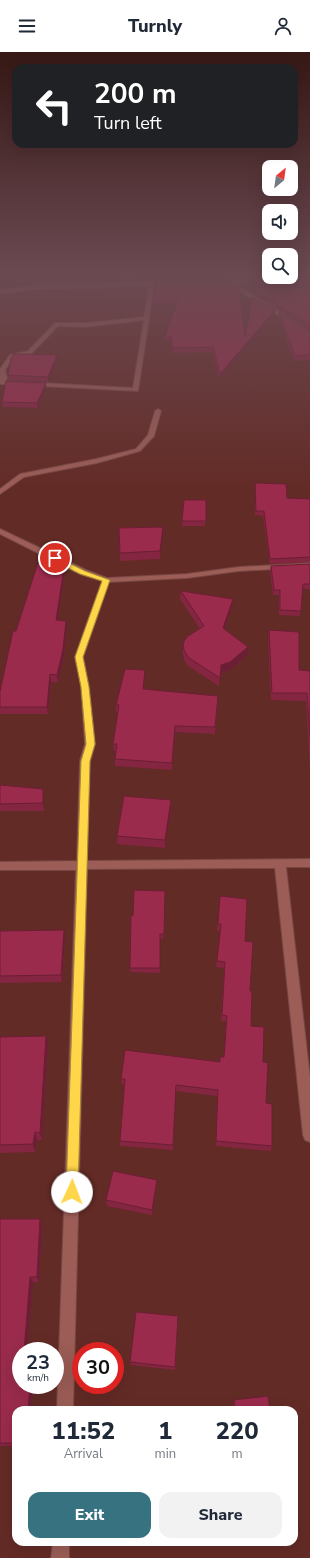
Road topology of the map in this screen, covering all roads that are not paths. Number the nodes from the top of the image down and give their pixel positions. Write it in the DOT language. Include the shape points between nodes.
graph roads {
  1 [pos="36,346"];
  2 [pos="143,346"];
  3 [pos="1,382"];
  4 [pos="158,411"];
  5 [pos="0,492"];
  6 [pos="0,531"];
  7 [pos="310,565"];
  8 [pos="106,580"];
  9 [pos="280,863"];
  10 [pos="310,863"];
  11 [pos="0,866"];
  12 [pos="82,866"];
  13 [pos="310,1135"];
  14 [pos="65,1406"];
  15 [pos="61,1546"];
  16 [pos="60,1558"];
  1 -- 3 [label="street" via="30,352 12,356 2,370 4,377"];
  2 -- 3 [label="street" via="136,390"];
  4 -- 5 [label="street" via="151,436 138,450 97,461 22,475"];
  6 -- 8 [label="street" via="83,572"];
  7 -- 8 [label="street"];
  8 -- 12 [label="street" via="79,657 85,687 90,744 85,761"];
  9 -- 10 [label="street"];
  9 -- 12 [label="street"];
  9 -- 13 [label="street"];
  11 -- 12 [label="street"];
  12 -- 14 [label="street"];
  15 -- 16 [label="street"];
}
